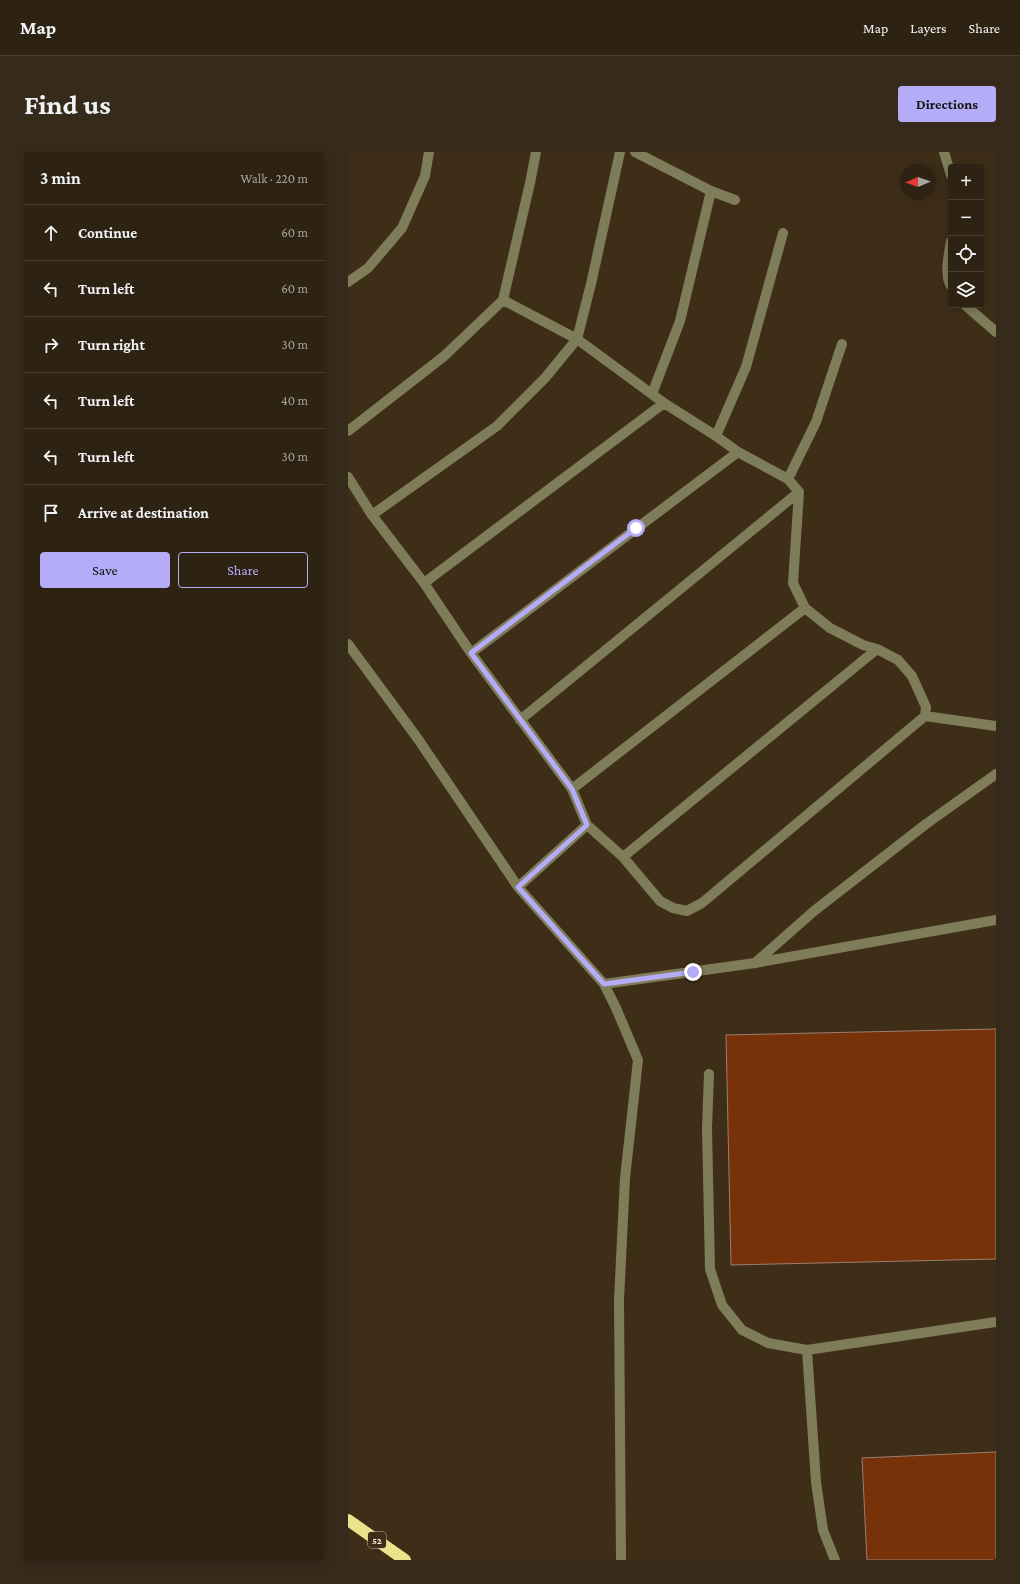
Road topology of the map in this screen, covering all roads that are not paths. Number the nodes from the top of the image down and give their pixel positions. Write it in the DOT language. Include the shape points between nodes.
graph roads {
  1 [pos="429,152"];
  2 [pos="536,152"];
  3 [pos="620,152"];
  4 [pos="635,152"];
  5 [pos="944,152"];
  6 [pos="948,165"];
  7 [pos="711,191"];
  8 [pos="735,200"];
  9 [pos="783,233"];
  10 [pos="348,282"];
  11 [pos="503,300"];
  12 [pos="968,308"];
  13 [pos="996,332"];
  14 [pos="577,339"];
  15 [pos="842,344"];
  16 [pos="652,394"];
  17 [pos="664,403"];
  18 [pos="348,431"];
  19 [pos="716,436"];
  20 [pos="738,452"];
  21 [pos="348,477"];
  22 [pos="788,479"];
  23 [pos="799,492"];
  24 [pos="372,515"];
  25 [pos="424,583"];
  26 [pos="804,608"];
  27 [pos="348,644"];
  28 [pos="877,649"];
  29 [pos="471,653"];
  30 [pos="925,716"];
  31 [pos="520,720"];
  32 [pos="996,726"];
  33 [pos="996,774"];
  34 [pos="572,789"];
  35 [pos="587,825"];
  36 [pos="623,857"];
  37 [pos="518,887"];
  38 [pos="996,920"];
  39 [pos="755,963"];
  40 [pos="604,984"];
  41 [pos="709,1074"];
  42 [pos="996,1322"];
  43 [pos="807,1350"];
  44 [pos="348,1520"];
  45 [pos="405,1560"];
  46 [pos="621,1560"];
  47 [pos="835,1560"];
  1 -- 10 [label="street" via="425,176 402,228 368,268"];
  2 -- 11 [label="street"];
  3 -- 14 [label="street"];
  4 -- 7 [label="street"];
  5 -- 6 [label="street"];
  7 -- 8 [label="street"];
  7 -- 16 [label="street" via="680,321"];
  9 -- 19 [label="street" via="746,366"];
  11 -- 14 [label="street"];
  11 -- 18 [label="street" via="443,357"];
  12 -- 13 [label="street"];
  14 -- 16 [label="street"];
  14 -- 24 [label="street" via="545,378 497,426"];
  15 -- 22 [label="street" via="816,422"];
  16 -- 17 [label="street"];
  17 -- 19 [label="street"];
  17 -- 25 [label="street"];
  19 -- 20 [label="street"];
  20 -- 22 [label="street"];
  20 -- 29 [label="street"];
  21 -- 24 [label="street"];
  22 -- 23 [label="street"];
  23 -- 26 [label="street" via="793,583"];
  23 -- 31 [label="street"];
  24 -- 25 [label="street"];
  25 -- 29 [label="street"];
  26 -- 28 [label="street" via="830,628 863,645"];
  26 -- 34 [label="street"];
  27 -- 37 [label="street" via="418,739"];
  28 -- 30 [label="street" via="898,660 912,676 926,707"];
  28 -- 36 [label="street"];
  29 -- 31 [label="street"];
  30 -- 32 [label="street"];
  30 -- 36 [label="street" via="702,904 686,911 660,901"];
  31 -- 34 [label="street"];
  33 -- 39 [label="street" via="926,824 814,911"];
  34 -- 35 [label="street"];
  35 -- 36 [label="street"];
  35 -- 37 [label="street"];
  37 -- 40 [label="street"];
  38 -- 39 [label="street"];
  39 -- 40 [label="street"];
  40 -- 46 [label="street" via="638,1060 625,1178 619,1300"];
  41 -- 43 [label="street" via="707,1128 710,1269 722,1305 742,1330 768,1343"];
  42 -- 43 [label="street"];
  43 -- 47 [label="street" via="816,1482 823,1530"];
  44 -- 45 [label="highway, 52"];
}
